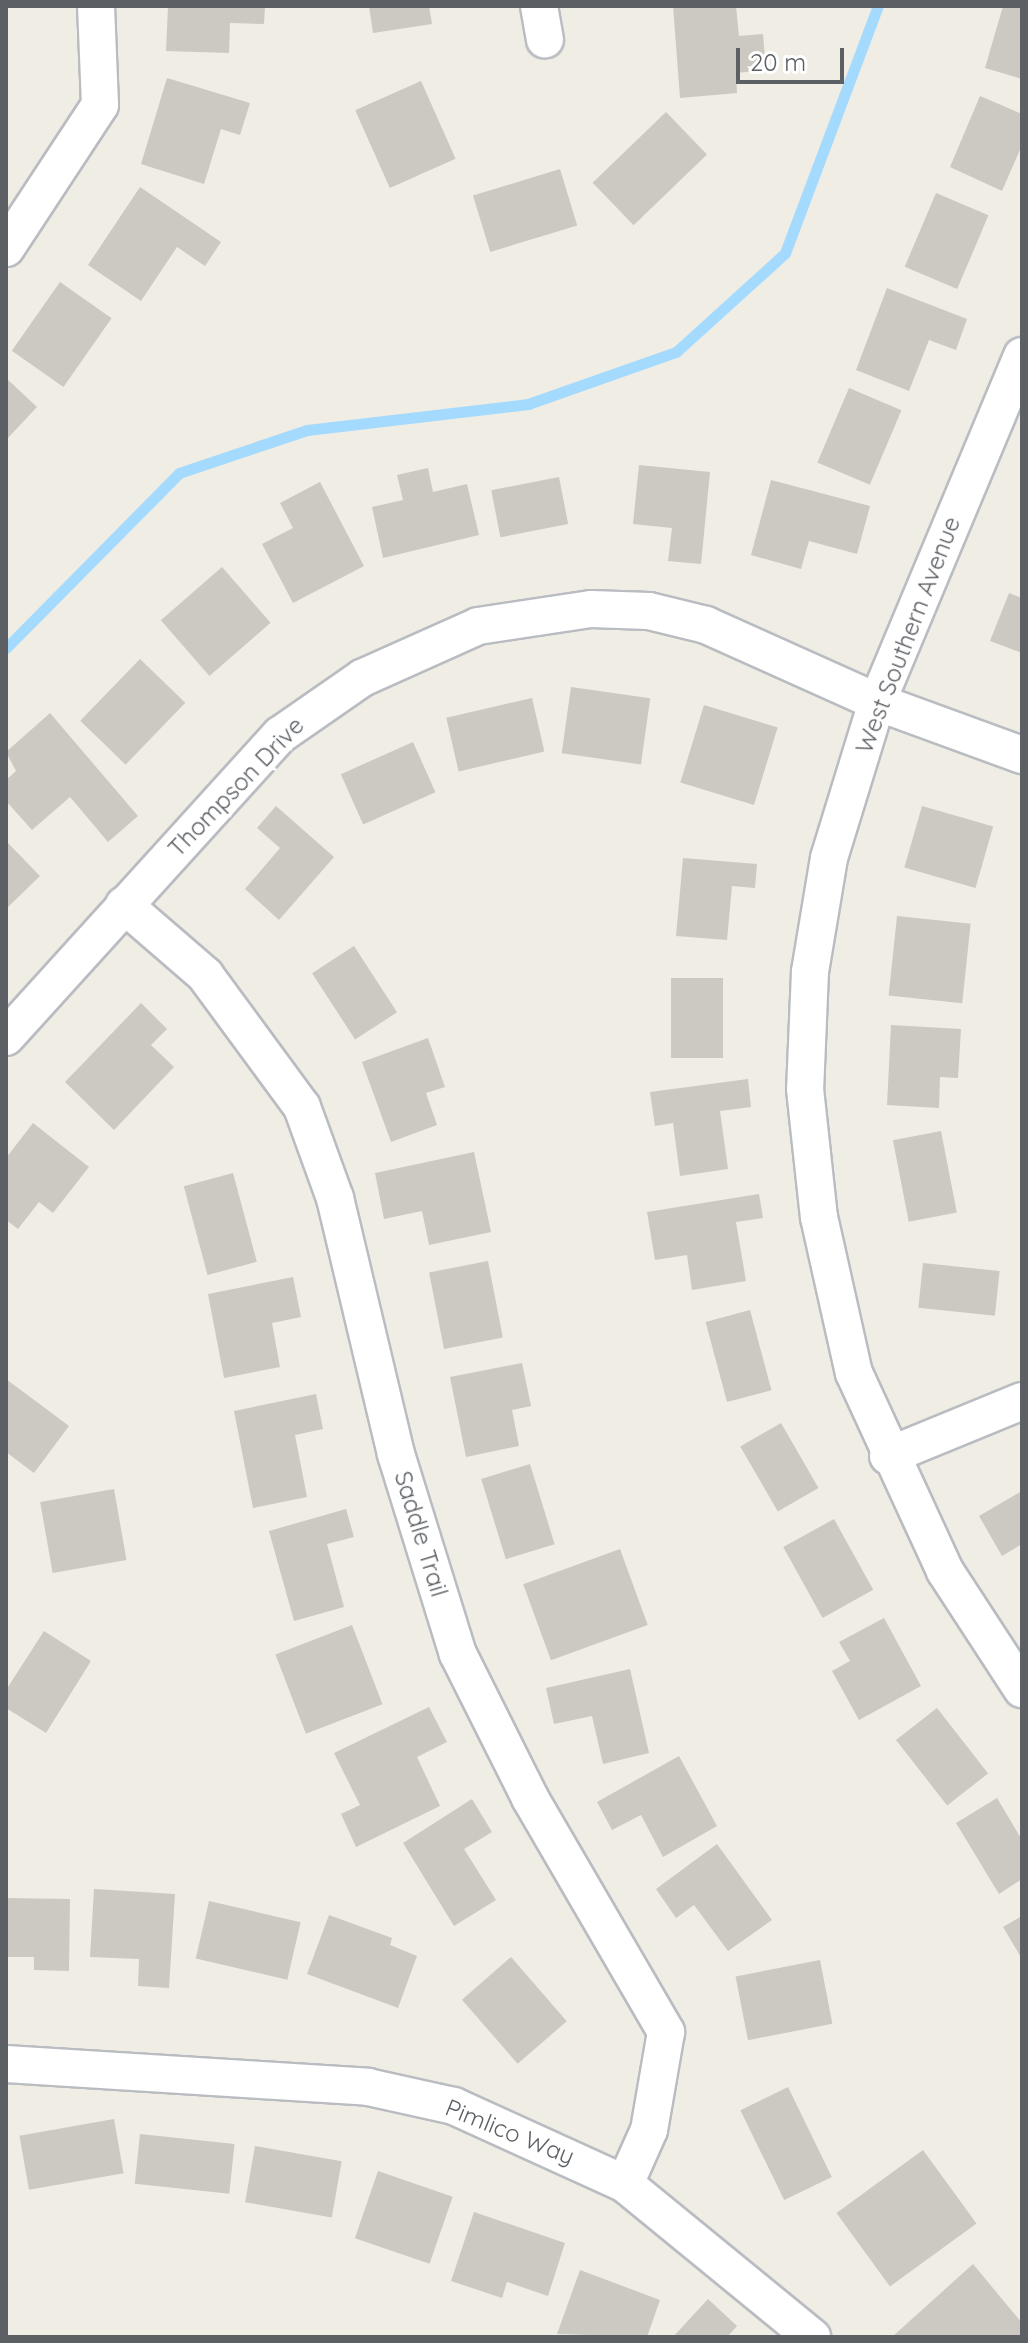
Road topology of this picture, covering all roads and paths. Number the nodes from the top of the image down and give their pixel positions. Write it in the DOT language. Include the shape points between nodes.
graph roads {
  1 [pos="96,6"];
  2 [pos="6,248"];
  3 [pos="1022,356"];
  4 [pos="877,702"];
  5 [pos="1022,755"];
  6 [pos="124,905"];
  7 [pos="6,1037"];
  8 [pos="1022,1401"];
  9 [pos="888,1456"];
  10 [pos="1022,1689"];
  11 [pos="6,2064"];
  12 [pos="625,2184"];
  13 [pos="812,2337"];
  1 -- 2 [label="street" via="100,105"];
  3 -- 4 [label="street, West Southern Avenue"];
  4 -- 5 [label="street, Thompson Drive"];
  4 -- 6 [label="street, Thompson Drive" via="706,625 649,611 591,609 478,626 422,648 316,706 280,735"];
  4 -- 9 [label="street, West Southern Avenue" via="817,914 805,1089 834,1295"];
  6 -- 7 [label="street, Thompson Drive"];
  6 -- 12 [label="street, Saddle Trail" via="205,975 302,1107 335,1198 396,1454 458,1654 530,1798 666,2032 649,2130"];
  8 -- 9 [label="street"];
  9 -- 10 [label="street, West Southern Avenue" via="945,1571"];
  11 -- 12 [label="street, Pimlico Way" via="368,2087 454,2106"];
  12 -- 13 [label="street, Pimlico Way"];
}
